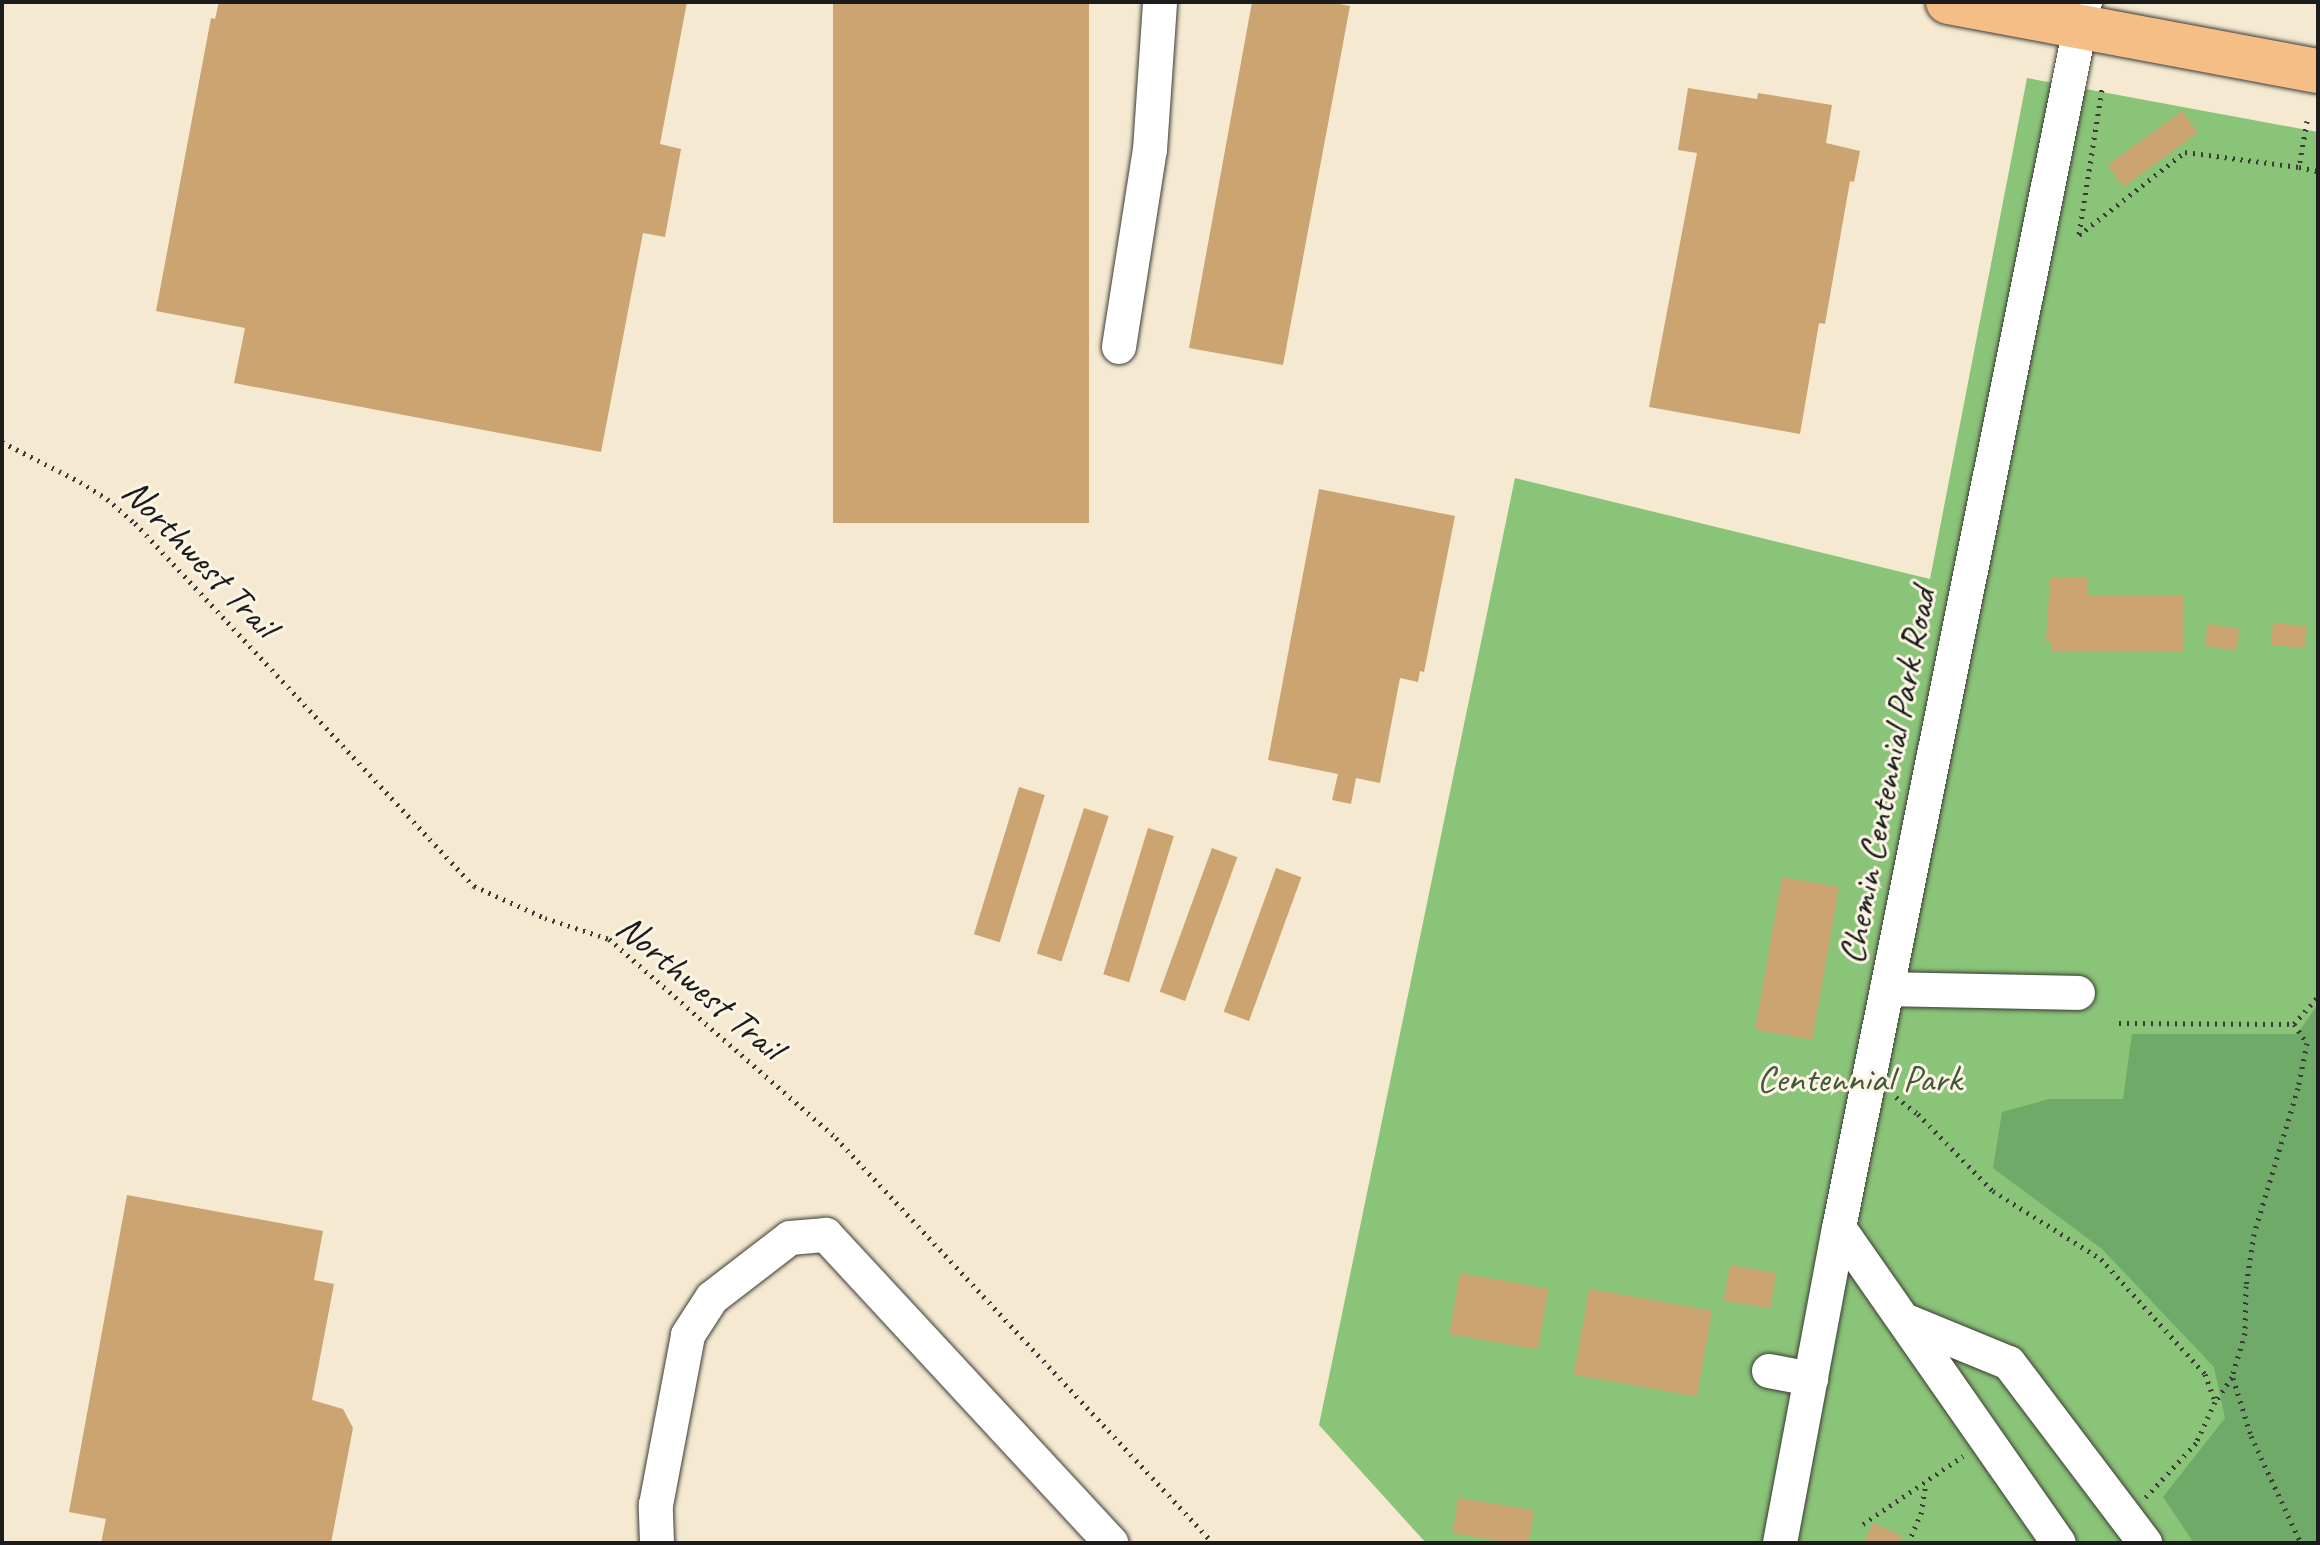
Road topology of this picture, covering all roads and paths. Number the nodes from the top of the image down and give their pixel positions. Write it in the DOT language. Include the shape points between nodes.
graph roads {
  1 [pos="1160,2"];
  2 [pos="1948,2"];
  3 [pos="2083,14"];
  4 [pos="2318,71"];
  5 [pos="2102,89"];
  6 [pos="2307,121"];
  7 [pos="2299,167"];
  8 [pos="2318,171"];
  9 [pos="1119,347"];
  10 [pos="2,442"];
  11 [pos="1887,989"];
  12 [pos="2078,993"];
  13 [pos="2318,996"];
  14 [pos="2119,1023"];
  15 [pos="2294,1024"];
  16 [pos="1870,1076"];
  17 [pos="1839,1228"];
  18 [pos="1904,1320"];
  19 [pos="1769,1371"];
  20 [pos="2232,1377"];
  21 [pos="1811,1379"];
  22 [pos="2215,1402"];
  23 [pos="1988,1440"];
  24 [pos="1926,1481"];
  25 [pos="1863,1524"];
  26 [pos="2136,1530"];
  27 [pos="657,1543"];
  28 [pos="1111,1543"];
  29 [pos="1213,1543"];
  30 [pos="1780,1543"];
  31 [pos="1908,1543"];
  32 [pos="2059,1543"];
  33 [pos="2301,1543"];
  1 -- 9 [label="street" via="1150,150"];
  2 -- 3 [label="main road"];
  3 -- 4 [label="main road"];
  3 -- 11 [label="street, Chemin Centennial Park Road"];
  5 -- 7 [label="path" via="2079,235 2185,152"];
  6 -- 7 [label="path"];
  7 -- 8 [label="path"];
  10 -- 29 [label="path, Northwest Trail" via="80,482 135,523 474,886 609,939 836,1138"];
  11 -- 12 [label="street"];
  11 -- 16 [label="street, Chemin Centennial Park Road"];
  13 -- 15 [label="path"];
  14 -- 15 [label="path"];
  15 -- 20 [label="path" via="2307,1043 2254,1234 2245,1333"];
  16 -- 17 [label="street, Chemin Centennial Park Road"];
  16 -- 22 [label="path" via="1918,1114 1993,1191 2101,1259 2205,1374"];
  17 -- 18 [label="street"];
  17 -- 21 [label="street, Chemin Centennial Park Road"];
  18 -- 23 [label="street"];
  18 -- 26 [label="street" via="2009,1363"];
  19 -- 21 [label="street"];
  20 -- 22 [label="path"];
  20 -- 33 [label="path" via="2251,1436"];
  21 -- 30 [label="street, Chemin Centennial Park Road"];
  22 -- 26 [label="path" via="2196,1443"];
  23 -- 24 [label="path"];
  23 -- 32 [label="street"];
  24 -- 25 [label="path"];
  24 -- 31 [label="path" via="1921,1514"];
  27 -- 28 [label="street" via="656,1505 688,1335 712,1298 790,1238 826,1235"];
}
